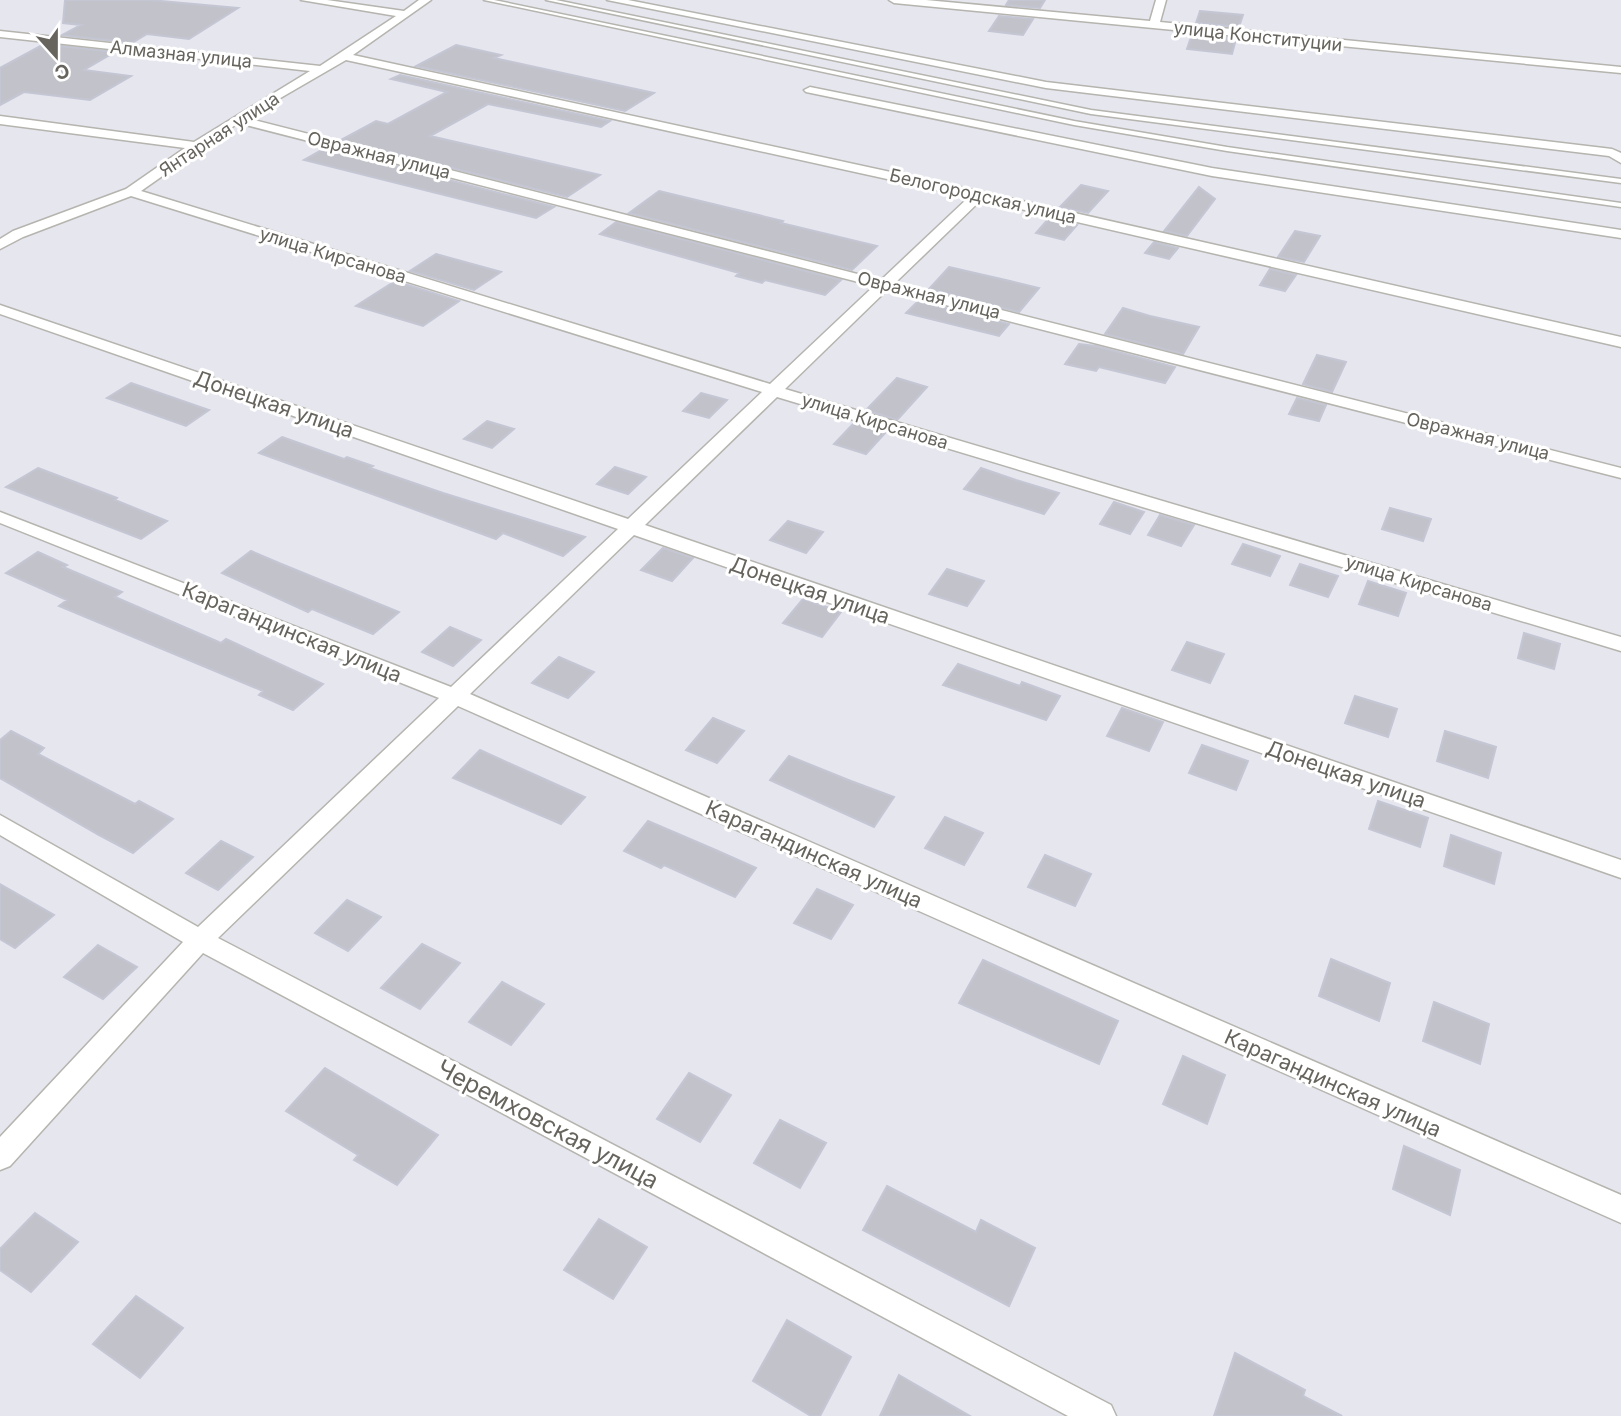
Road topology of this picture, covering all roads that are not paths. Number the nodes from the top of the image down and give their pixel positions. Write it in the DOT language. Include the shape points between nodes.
graph roads {
  1 [pos="306,0"];
  2 [pos="426,0"];
  3 [pos="488,0"];
  4 [pos="549,0"];
  5 [pos="612,0"];
  6 [pos="894,0"];
  7 [pos="1161,0"];
  8 [pos="405,14"];
  9 [pos="1154,25"];
  10 [pos="0,34"];
  11 [pos="344,56"];
  12 [pos="321,69"];
  13 [pos="1621,70"];
  14 [pos="810,90"];
  15 [pos="236,119"];
  16 [pos="0,120"];
  17 [pos="195,146"];
  18 [pos="1621,159"];
  19 [pos="1621,181"];
  20 [pos="131,192"];
  21 [pos="978,195"];
  22 [pos="1621,205"];
  23 [pos="0,231"];
  24 [pos="18,234"];
  25 [pos="1621,234"];
  26 [pos="0,245"];
  27 [pos="885,283"];
  28 [pos="0,309"];
  29 [pos="1621,342"];
  30 [pos="772,390"];
  31 [pos="1621,473"];
  32 [pos="0,517"];
  33 [pos="627,528"];
  34 [pos="1621,644"];
  35 [pos="457,697"];
  36 [pos="0,824"];
  37 [pos="1621,869"];
  38 [pos="200,940"];
  39 [pos="0,1157"];
  40 [pos="1621,1209"];
  41 [pos="1100,1416"];
  1 -- 8 [label="street"];
  2 -- 8 [label="street, Янтарная улица"];
  3 -- 22 [label="lane" via="1074,123"];
  4 -- 19 [label="lane" via="1091,112"];
  5 -- 18 [label="street" via="1046,85 1612,153"];
  6 -- 9 [label="street, улица Конституции"];
  7 -- 9 [label="street"];
  8 -- 11 [label="street, Янтарная улица"];
  9 -- 13 [label="street, улица Конституции"];
  10 -- 12 [label="street, Алмазная улица"];
  11 -- 12 [label="street, Янтарная улица"];
  11 -- 21 [label="street, Белогородская улица"];
  12 -- 15 [label="street, Янтарная улица"];
  14 -- 25 [label="street" via="1212,172"];
  15 -- 17 [label="street, Янтарная улица"];
  15 -- 27 [label="street, Овражная улица"];
  16 -- 17 [label="street"];
  17 -- 20 [label="street, Янтарная улица"];
  20 -- 24 [label="street, Янтарная улица"];
  20 -- 30 [label="street, улица Кирсанова"];
  21 -- 27 [label="street"];
  21 -- 29 [label="street, Белогородская улица"];
  23 -- 24 [label="street"];
  24 -- 26 [label="street, Янтарная улица"];
  27 -- 30 [label="street"];
  27 -- 31 [label="street, Овражная улица"];
  28 -- 33 [label="street, Донецкая улица"];
  30 -- 33 [label="street"];
  30 -- 34 [label="street, улица Кирсанова"];
  32 -- 35 [label="street, Карагандинская улица"];
  33 -- 35 [label="street"];
  33 -- 37 [label="street, Донецкая улица"];
  35 -- 38 [label="street"];
  35 -- 40 [label="street, Карагандинская улица"];
  36 -- 38 [label="street, Черемховская улица"];
  38 -- 39 [label="street"];
  38 -- 41 [label="street, Черемховская улица"];
}
